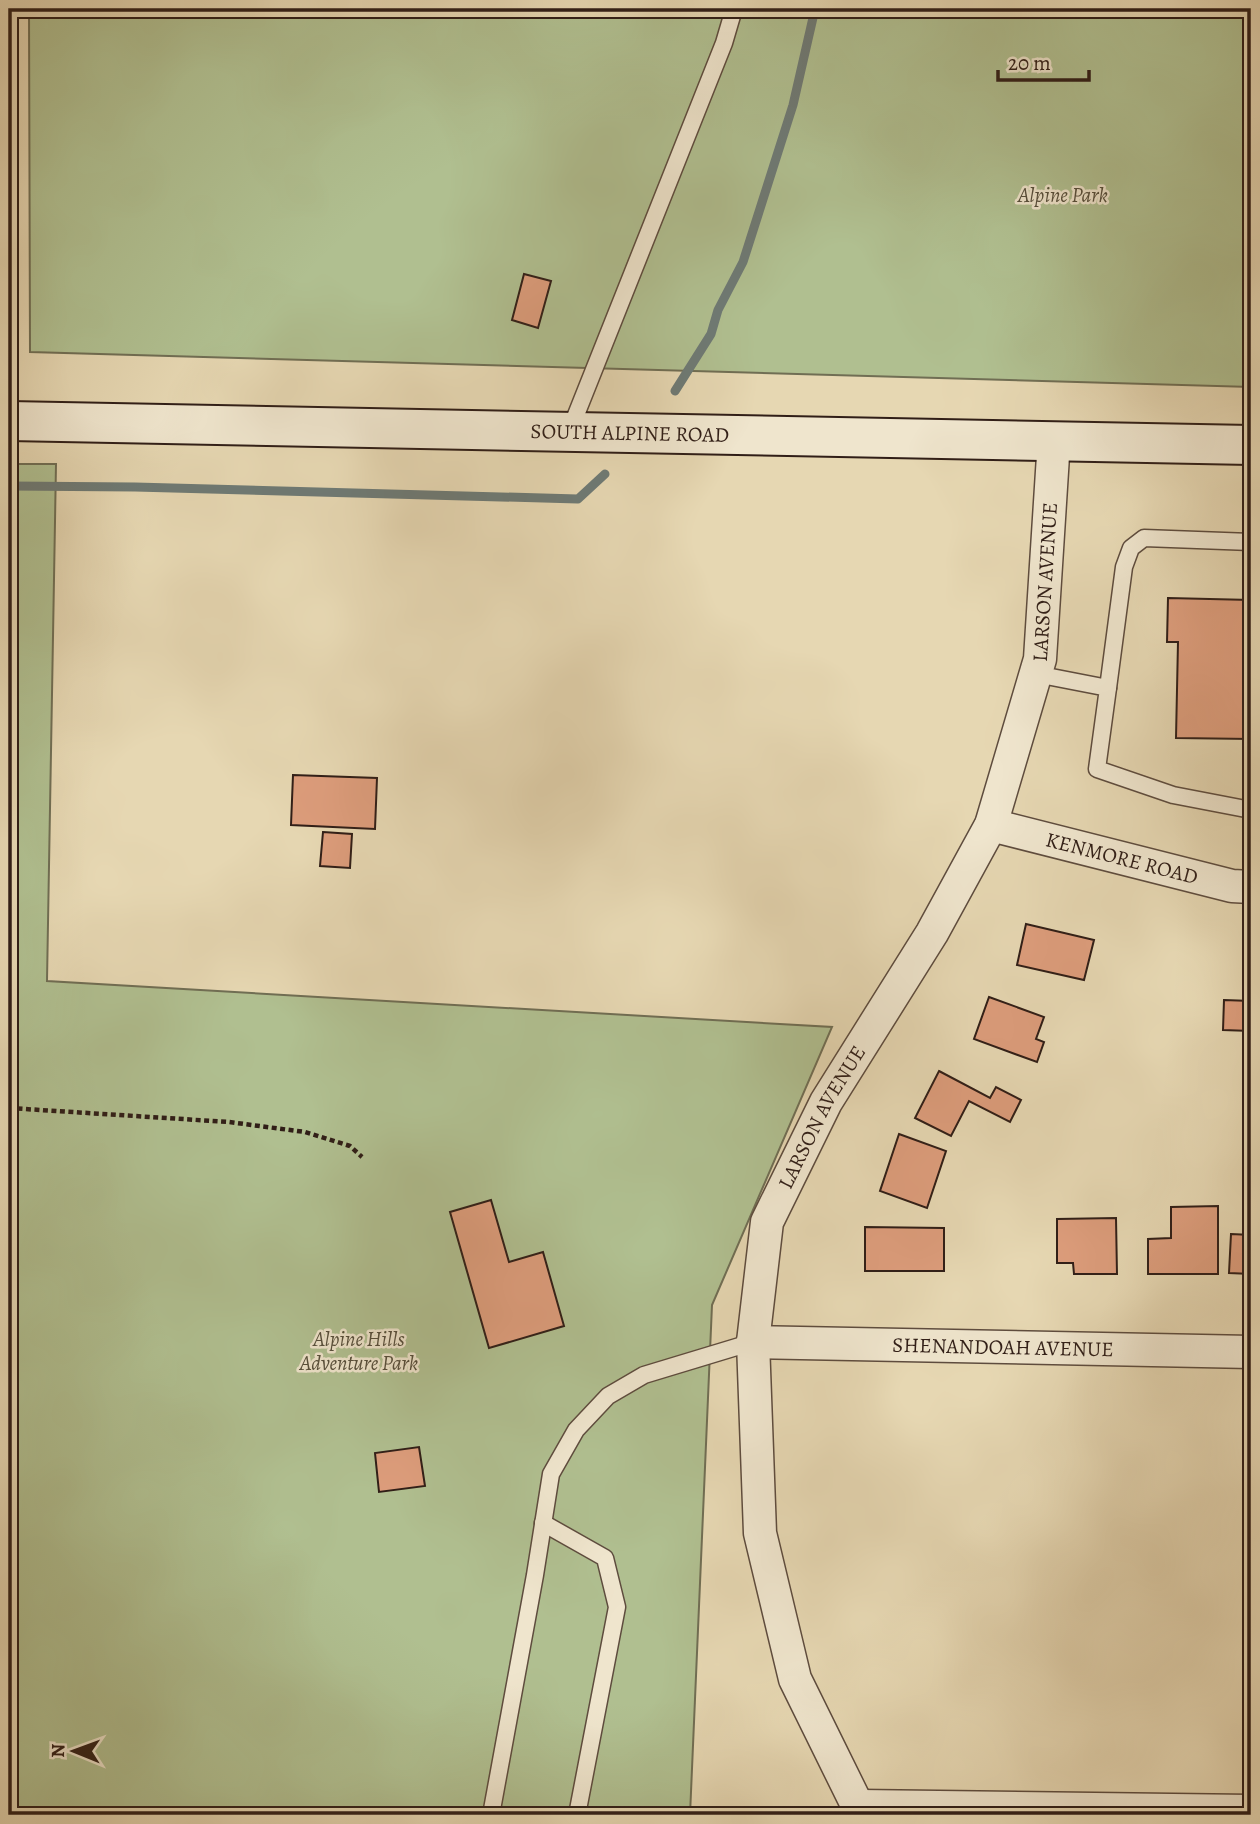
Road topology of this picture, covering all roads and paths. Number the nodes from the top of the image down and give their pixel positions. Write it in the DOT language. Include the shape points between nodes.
graph roads {
  1 [pos="734,9"];
  2 [pos="9,421"];
  3 [pos="570,431"];
  4 [pos="1054,440"];
  5 [pos="1251,445"];
  6 [pos="1251,542"];
  7 [pos="1036,674"];
  8 [pos="1108,688"];
  9 [pos="1251,810"];
  10 [pos="991,825"];
  11 [pos="1251,887"];
  12 [pos="9,989"];
  13 [pos="9,1034"];
  14 [pos="9,1108"];
  15 [pos="362,1157"];
  16 [pos="753,1342"];
  17 [pos="1251,1352"];
  18 [pos="543,1523"];
  19 [pos="861,1811"];
  20 [pos="1251,1811"];
  21 [pos="491,1815"];
  22 [pos="577,1815"];
  1 -- 3 [label="lane"];
  2 -- 3 [label="main road, SOUTH ALPINE ROAD"];
  3 -- 4 [label="main road, SOUTH ALPINE ROAD"];
  4 -- 5 [label="main road, SOUTH ALPINE ROAD"];
  4 -- 7 [label="street, LARSON AVENUE"];
  6 -- 8 [label="lane" via="1144,538 1131,548 1124,567"];
  7 -- 8 [label="lane"];
  7 -- 10 [label="street, LARSON AVENUE"];
  8 -- 9 [label="lane" via="1097,769 1173,795"];
  10 -- 11 [label="street, KENMORE ROAD"];
  10 -- 16 [label="street, LARSON AVENUE" via="932,933 826,1102 767,1222"];
  12 -- 13 [label="path"];
  14 -- 15 [label="path" via="229,1122 305,1132 350,1146"];
  16 -- 17 [label="street, SHENANDOAH AVENUE"];
  16 -- 18 [label="lane" via="644,1375 608,1396 576,1430 551,1474"];
  16 -- 19 [label="street, LARSON AVENUE" via="760,1533 795,1679"];
  18 -- 21 [label="lane"];
  18 -- 22 [label="lane" via="605,1558 617,1607"];
  19 -- 20 [label="street"];
}
